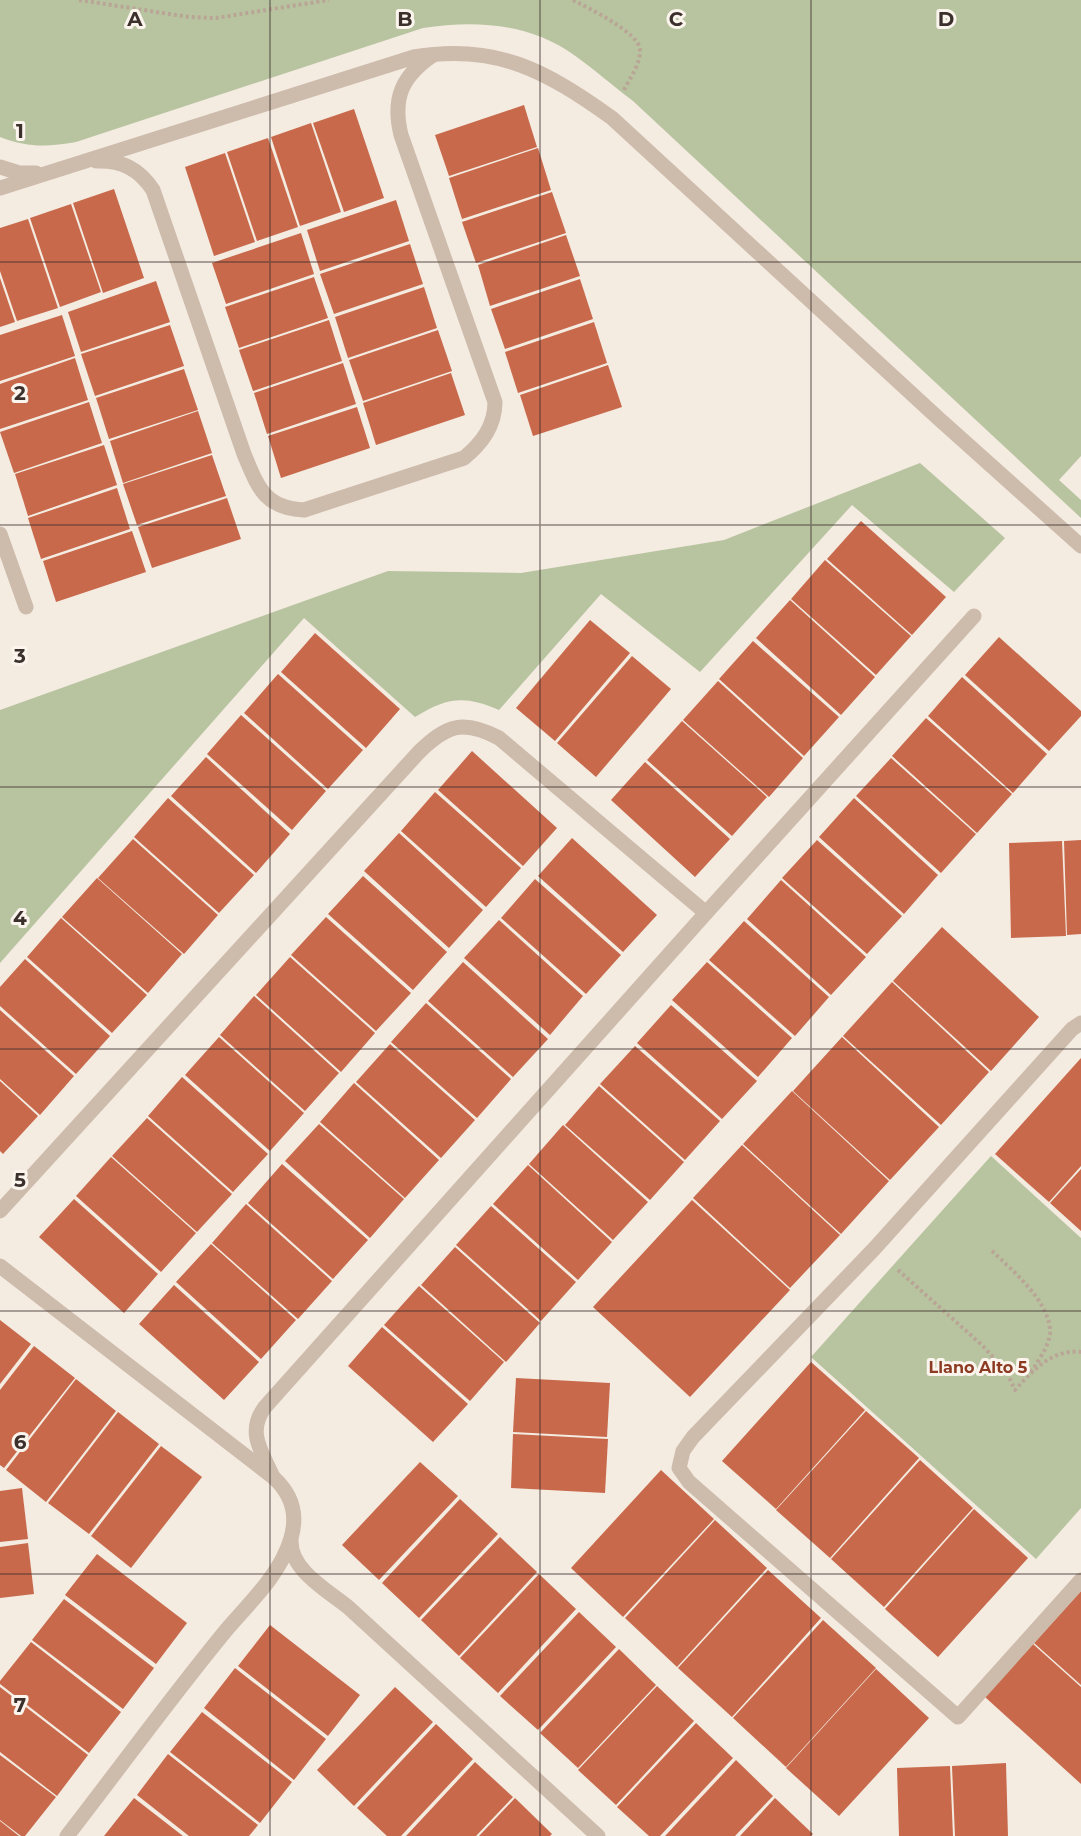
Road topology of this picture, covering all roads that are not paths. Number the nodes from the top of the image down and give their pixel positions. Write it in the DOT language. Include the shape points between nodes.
graph roads {
  1 [pos="438,53"];
  2 [pos="84,161"];
  3 [pos="0,167"];
  4 [pos="51,171"];
  5 [pos="0,188"];
  6 [pos="0,534"];
  7 [pos="1081,546"];
  8 [pos="26,607"];
  9 [pos="974,616"];
  10 [pos="706,913"];
  11 [pos="1081,1023"];
  12 [pos="0,1211"];
  13 [pos="0,1266"];
  14 [pos="273,1477"];
  15 [pos="291,1537"];
  16 [pos="1081,1580"];
  17 [pos="67,1836"];
  18 [pos="598,1836"];
  1 -- 2 [label="street" via="382,66"];
  1 -- 2 [label="street" via="409,75 401,91 397,118 495,402 493,419 484,438 464,458 304,510 278,505 257,486 153,190 130,166"];
  1 -- 7 [label="street" via="505,59 578,93 612,118"];
  2 -- 4 [label="street"];
  3 -- 4 [label="street" via="19,173"];
  4 -- 5 [label="street"];
  6 -- 8 [label="street"];
  9 -- 10 [label="street"];
  10 -- 12 [label="street" via="499,738 479,728 448,730 418,752"];
  10 -- 14 [label="street" via="265,1407 255,1434"];
  11 -- 16 [label="street" via="874,1249 693,1437 683,1451 679,1468 689,1482 958,1717"];
  13 -- 14 [label="street"];
  14 -- 15 [label="street" via="290,1498 294,1523"];
  15 -- 17 [label="street" via="275,1570"];
  15 -- 18 [label="street" via="294,1557 310,1576"];
}
